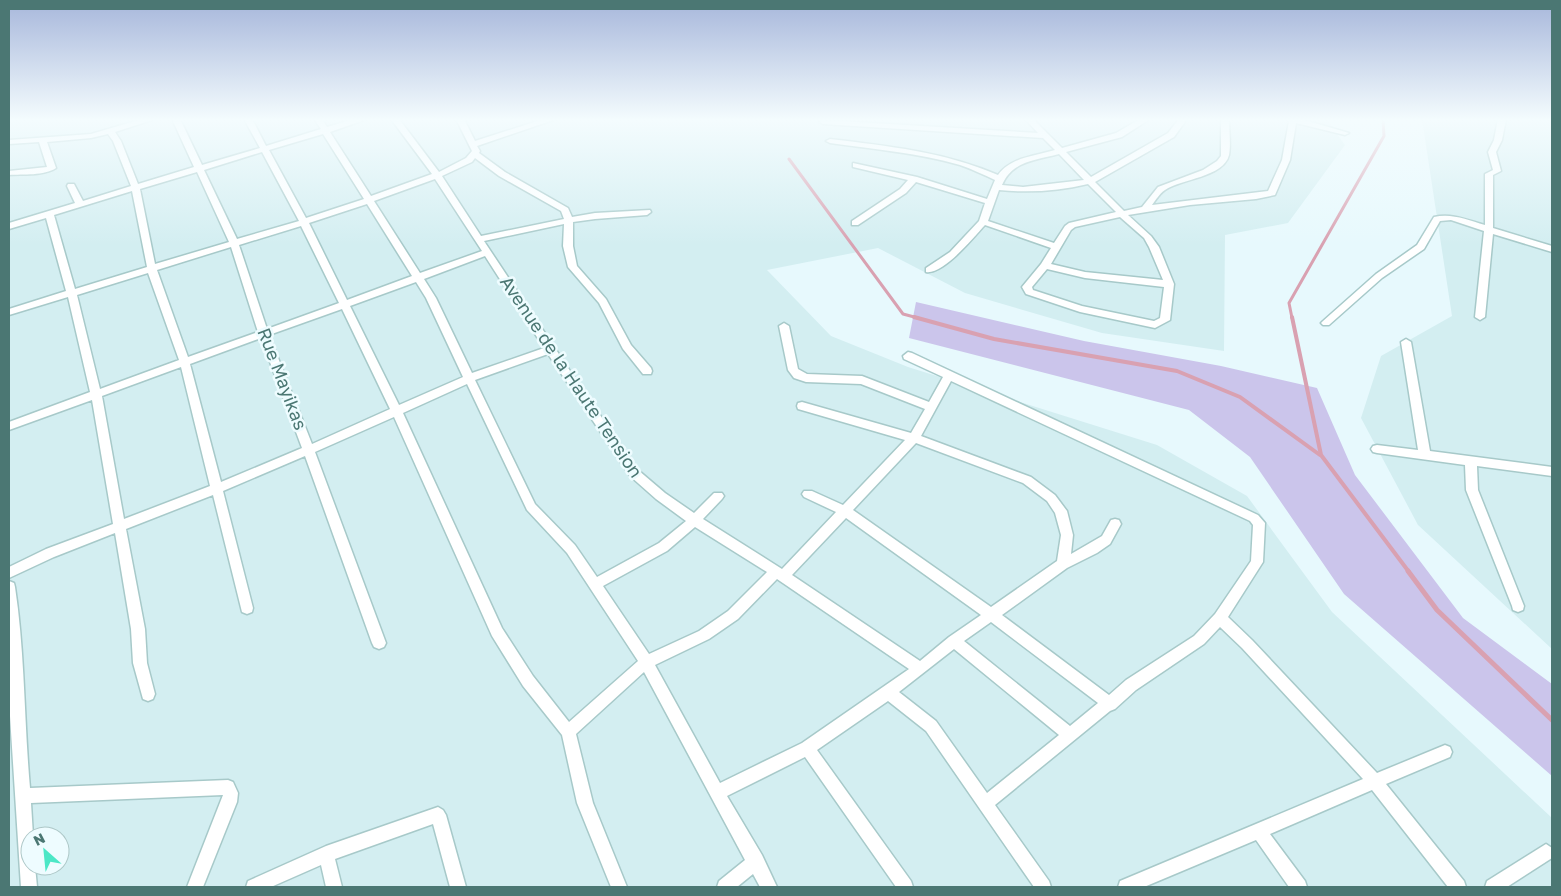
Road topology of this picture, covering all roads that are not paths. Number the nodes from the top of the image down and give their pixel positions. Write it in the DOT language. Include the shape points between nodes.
graph roads {
  1 [pos="50,161"];
  2 [pos="125,161"];
  3 [pos="196,161"];
  4 [pos="231,161"];
  5 [pos="270,161"];
  6 [pos="344,161"];
  7 [pos="426,161"];
  8 [pos="465,161"];
  9 [pos="484,161"];
  10 [pos="948,161"];
  11 [pos="1025,161"];
  12 [pos="1070,161"];
  13 [pos="1126,161"];
  14 [pos="1223,161"];
  15 [pos="1286,161"];
  16 [pos="1495,161"];
  17 [pos="856,165"];
  18 [pos="201,170"];
  19 [pos="9,173"];
  20 [pos="437,176"];
  21 [pos="914,179"];
  22 [pos="1090,181"];
  23 [pos="998,183"];
  24 [pos="71,186"];
  25 [pos="136,188"];
  26 [pos="368,201"];
  27 [pos="990,202"];
  28 [pos="80,204"];
  29 [pos="1146,208"];
  30 [pos="647,212"];
  31 [pos="1121,212"];
  32 [pos="49,214"];
  33 [pos="570,221"];
  34 [pos="304,222"];
  35 [pos="983,222"];
  36 [pos="855,223"];
  37 [pos="9,226"];
  38 [pos="1489,230"];
  39 [pos="480,239"];
  40 [pos="234,244"];
  41 [pos="1056,247"];
  42 [pos="1552,248"];
  43 [pos="488,252"];
  44 [pos="1045,266"];
  45 [pos="152,270"];
  46 [pos="929,270"];
  47 [pos="417,276"];
  48 [pos="1170,284"];
  49 [pos="72,293"];
  50 [pos="343,305"];
  51 [pos="9,312"];
  52 [pos="1480,317"];
  53 [pos="1326,323"];
  54 [pos="784,326"];
  55 [pos="264,334"];
  56 [pos="1406,342"];
  57 [pos="551,349"];
  58 [pos="908,356"];
  59 [pos="185,362"];
  60 [pos="647,371"];
  61 [pos="949,375"];
  62 [pos="470,378"];
  63 [pos="96,395"];
  64 [pos="802,406"];
  65 [pos="931,407"];
  66 [pos="397,412"];
  67 [pos="9,426"];
  68 [pos="914,438"];
  69 [pos="1377,449"];
  70 [pos="309,450"];
  71 [pos="1425,456"];
  72 [pos="1471,462"];
  73 [pos="1552,471"];
  74 [pos="216,489"];
  75 [pos="808,494"];
  76 [pos="718,496"];
  77 [pos="845,510"];
  78 [pos="695,520"];
  79 [pos="1115,524"];
  80 [pos="119,526"];
  81 [pos="1063,564"];
  82 [pos="9,573"];
  83 [pos="779,574"];
  84 [pos="595,584"];
  85 [pos="9,587"];
  86 [pos="1518,606"];
  87 [pos="247,608"];
  88 [pos="992,615"];
  89 [pos="1220,618"];
  90 [pos="954,641"];
  91 [pos="379,643"];
  92 [pos="646,662"];
  93 [pos="920,669"];
  94 [pos="888,692"];
  95 [pos="148,694"];
  96 [pos="1110,704"];
  97 [pos="568,732"];
  98 [pos="1070,735"];
  99 [pos="807,748"];
  100 [pos="1445,752"];
  101 [pos="1374,781"];
  102 [pos="719,792"];
  103 [pos="24,796"];
  104 [pos="986,803"];
  105 [pos="1258,830"];
  106 [pos="1546,852"];
  107 [pos="326,854"];
  108 [pos="756,861"];
  109 [pos="29,887"];
  110 [pos="195,887"];
  111 [pos="254,887"];
  112 [pos="334,887"];
  113 [pos="458,887"];
  114 [pos="619,887"];
  115 [pos="725,887"];
  116 [pos="769,887"];
  117 [pos="905,887"];
  118 [pos="1043,887"];
  119 [pos="1126,887"];
  120 [pos="1299,887"];
  121 [pos="1458,887"];
  122 [pos="1493,887"];
  1 -- 19 [label="street" via="52,168 47,170"];
  2 -- 25 [label="street"];
  3 -- 18 [label="street, Rue Mayikas"];
  4 -- 18 [label="street"];
  5 -- 34 [label="street"];
  6 -- 26 [label="street"];
  7 -- 20 [label="street, Avenue de la Haute Tension"];
  8 -- 20 [label="street"];
  9 -- 33 [label="street" via="561,206"];
  10 -- 23 [label="street" via="964,164"];
  11 -- 23 [label="street" via="1007,168"];
  12 -- 22 [label="street"];
  13 -- 22 [label="street"];
  14 -- 29 [label="street" via="1210,170 1164,187"];
  15 -- 29 [label="street" via="1272,193 1252,198"];
  16 -- 38 [label="street" via="1497,170 1489,174"];
  17 -- 21 [label="street"];
  18 -- 25 [label="street"];
  18 -- 40 [label="street, Rue Mayikas"];
  20 -- 26 [label="street"];
  20 -- 39 [label="street, Avenue de la Haute Tension"];
  21 -- 27 [label="street"];
  21 -- 36 [label="street" via="903,191"];
  22 -- 23 [label="street" via="1024,190"];
  22 -- 31 [label="street"];
  23 -- 27 [label="street"];
  24 -- 28 [label="street"];
  25 -- 28 [label="street"];
  25 -- 45 [label="street"];
  26 -- 34 [label="street"];
  26 -- 47 [label="street"];
  27 -- 35 [label="street"];
  28 -- 32 [label="street"];
  29 -- 31 [label="street"];
  30 -- 33 [label="street"];
  31 -- 41 [label="street" via="1070,226"];
  31 -- 48 [label="street" via="1147,236"];
  32 -- 37 [label="street"];
  32 -- 49 [label="street"];
  33 -- 39 [label="street"];
  33 -- 60 [label="street" via="568,246 573,267 603,301 627,347"];
  34 -- 40 [label="street"];
  34 -- 50 [label="street"];
  35 -- 41 [label="street"];
  35 -- 46 [label="street" via="960,248"];
  38 -- 42 [label="street"];
  38 -- 52 [label="street"];
  38 -- 53 [label="street" via="1445,217 1437,219 1421,247 1379,276"];
  39 -- 43 [label="street, Avenue de la Haute Tension"];
  40 -- 45 [label="street"];
  40 -- 55 [label="street, Rue Mayikas"];
  41 -- 44 [label="street"];
  43 -- 47 [label="street"];
  43 -- 57 [label="street, Avenue de la Haute Tension"];
  44 -- 48 [label="street"];
  44 -- 48 [label="street" via="1027,288 1029,292 1080,309 1154,325 1165,320"];
  45 -- 49 [label="street"];
  45 -- 59 [label="street"];
  47 -- 50 [label="street"];
  47 -- 62 [label="street"];
  49 -- 51 [label="street"];
  49 -- 63 [label="street"];
  50 -- 55 [label="street"];
  50 -- 66 [label="street"];
  54 -- 65 [label="street" via="793,370 798,375 862,380"];
  55 -- 59 [label="street"];
  55 -- 70 [label="street, Rue Mayikas"];
  56 -- 71 [label="street"];
  57 -- 62 [label="street"];
  57 -- 78 [label="street, Avenue de la Haute Tension" via="634,473"];
  58 -- 61 [label="street"];
  59 -- 63 [label="street"];
  59 -- 74 [label="street"];
  61 -- 65 [label="street"];
  61 -- 89 [label="street" via="1256,519 1259,523 1257,562"];
  62 -- 66 [label="street"];
  62 -- 84 [label="street" via="531,506 571,549"];
  63 -- 67 [label="street"];
  63 -- 80 [label="street"];
  64 -- 68 [label="street"];
  65 -- 68 [label="street"];
  66 -- 70 [label="street"];
  66 -- 97 [label="street" via="497,632 528,681"];
  68 -- 77 [label="street"];
  68 -- 81 [label="street" via="1027,480 1051,498 1066,523"];
  69 -- 71 [label="street"];
  70 -- 74 [label="street"];
  70 -- 91 [label="street, Rue Mayikas"];
  71 -- 72 [label="street"];
  72 -- 73 [label="street"];
  72 -- 86 [label="street" via="1472,490"];
  74 -- 80 [label="street"];
  74 -- 87 [label="street"];
  75 -- 77 [label="street"];
  76 -- 78 [label="street"];
  77 -- 83 [label="street"];
  77 -- 88 [label="street"];
  78 -- 83 [label="street, Avenue de la Haute Tension"];
  78 -- 84 [label="street" via="663,547"];
  79 -- 81 [label="street" via="1106,540"];
  80 -- 82 [label="street"];
  80 -- 95 [label="street" via="138,629 140,663"];
  81 -- 88 [label="street"];
  83 -- 92 [label="street" via="733,615 704,635"];
  83 -- 93 [label="street, Avenue de la Haute Tension" via="864,628"];
  84 -- 92 [label="street"];
  85 -- 103 [label="street"];
  88 -- 90 [label="street"];
  88 -- 96 [label="street"];
  89 -- 96 [label="street" via="1199,640 1131,685"];
  89 -- 101 [label="street"];
  90 -- 93 [label="street"];
  90 -- 98 [label="street"];
  92 -- 97 [label="street"];
  92 -- 102 [label="street"];
  93 -- 94 [label="street"];
  94 -- 99 [label="street"];
  94 -- 104 [label="street" via="931,726"];
  96 -- 98 [label="street"];
  97 -- 114 [label="street" via="585,803"];
  98 -- 104 [label="street"];
  99 -- 102 [label="street"];
  99 -- 117 [label="street"];
  100 -- 101 [label="street"];
  101 -- 105 [label="street"];
  101 -- 121 [label="street"];
  102 -- 108 [label="street"];
  103 -- 109 [label="street"];
  103 -- 110 [label="street" via="228,787 230,802"];
  104 -- 118 [label="street"];
  105 -- 119 [label="street"];
  105 -- 120 [label="street"];
  106 -- 122 [label="street"];
  107 -- 111 [label="street"];
  107 -- 112 [label="street"];
  107 -- 113 [label="street" via="438,815"];
  108 -- 115 [label="street"];
  108 -- 116 [label="street"];
}
